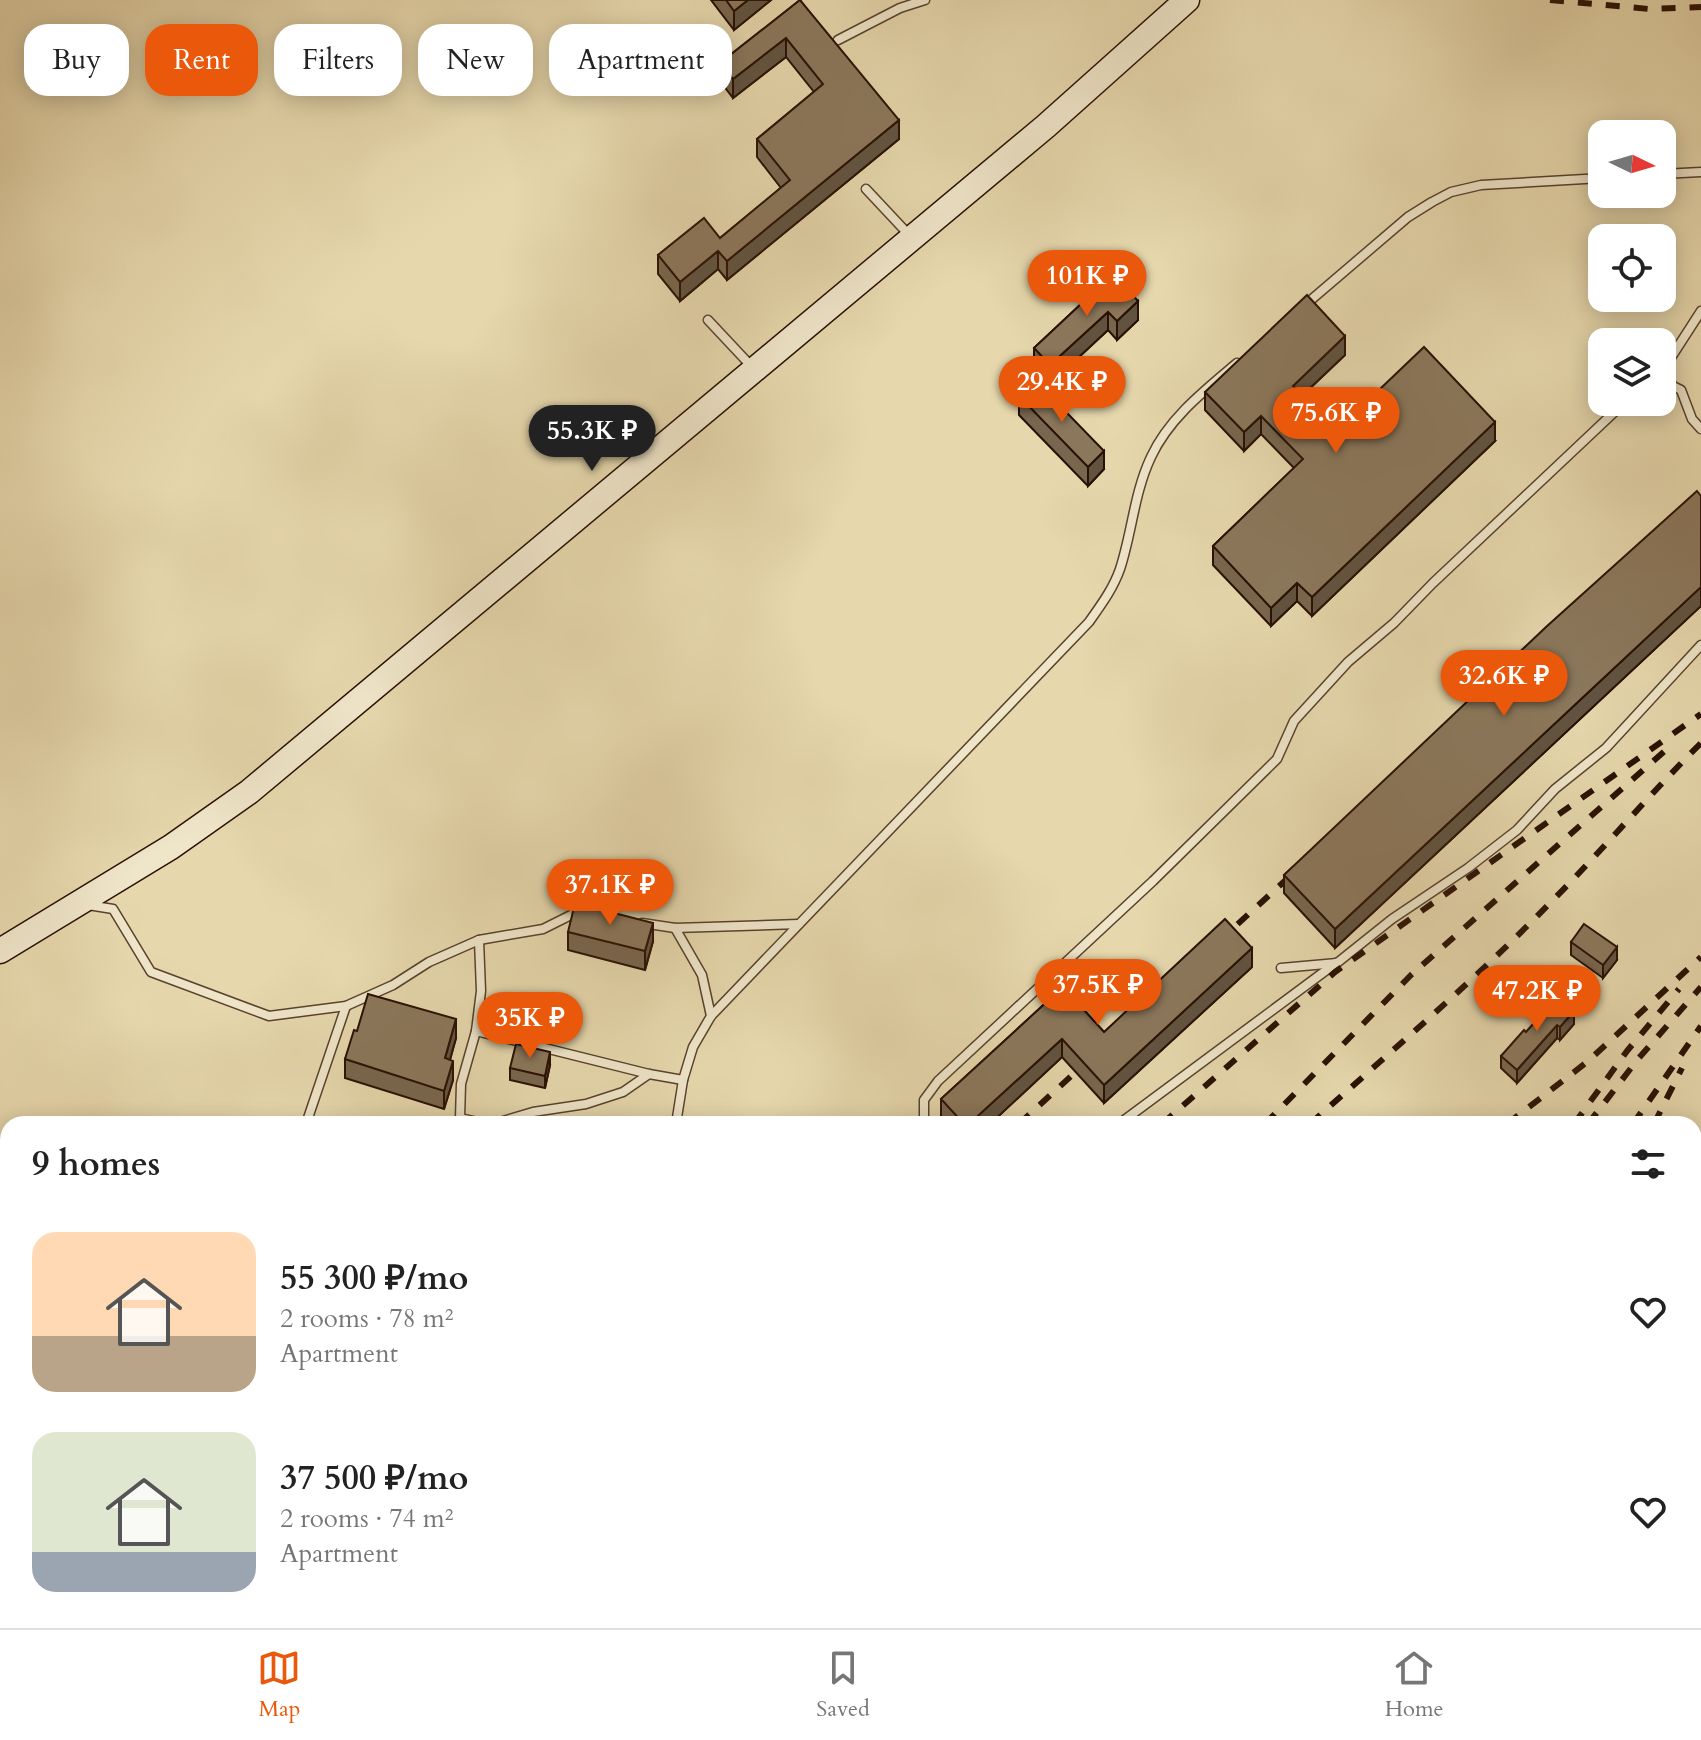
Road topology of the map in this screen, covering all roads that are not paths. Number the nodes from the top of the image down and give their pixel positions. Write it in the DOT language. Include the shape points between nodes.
graph roads {
  1 [pos="925,0"];
  2 [pos="1187,0"];
  3 [pos="838,40"];
  4 [pos="1701,172"];
  5 [pos="1676,173"];
  6 [pos="1588,179"];
  7 [pos="866,189"];
  8 [pos="911,238"];
  9 [pos="1303,307"];
  10 [pos="1701,311"];
  11 [pos="708,320"];
  12 [pos="1676,349"];
  13 [pos="1244,357"];
  14 [pos="754,368"];
  15 [pos="1676,388"];
  16 [pos="1610,416"];
  17 [pos="1701,429"];
  18 [pos="1701,645"];
  19 [pos="77,904"];
  20 [pos="589,915"];
  21 [pos="632,922"];
  22 [pos="800,923"];
  23 [pos="675,928"];
  24 [pos="479,940"];
  25 [pos="0,951"];
  26 [pos="1337,963"];
  27 [pos="1281,968"];
  28 [pos="346,1006"];
  29 [pos="711,1016"];
  30 [pos="476,1031"];
  31 [pos="649,1074"];
  32 [pos="683,1080"];
  33 [pos="309,1116"];
  34 [pos="460,1116"];
  35 [pos="520,1116"];
  36 [pos="677,1116"];
  37 [pos="924,1116"];
  38 [pos="1130,1116"];
  1 -- 3 [label="lane"];
  2 -- 8 [label="main road"];
  4 -- 5 [label="lane"];
  6 -- 9 [label="lane" via="1481,185 1451,192 1408,217"];
  7 -- 8 [label="lane"];
  8 -- 14 [label="main road"];
  10 -- 12 [label="lane"];
  11 -- 14 [label="lane"];
  13 -- 22 [label="lane" via="1197,396 1151,455 1120,570 1089,622"];
  14 -- 19 [label="main road" via="249,792"];
  15 -- 17 [label="lane"];
  16 -- 37 [label="lane" via="1348,662 1294,721 1277,759 938,1081 924,1100"];
  18 -- 26 [label="lane" via="1606,748 1555,789 1517,830"];
  19 -- 25 [label="main road"];
  19 -- 28 [label="lane" via="113,909 151,972 269,1016"];
  20 -- 24 [label="lane" via="575,913 543,929"];
  21 -- 23 [label="lane"];
  22 -- 23 [label="lane"];
  22 -- 29 [label="lane"];
  23 -- 29 [label="lane" via="702,975"];
  24 -- 28 [label="lane"];
  24 -- 30 [label="lane"];
  26 -- 27 [label="lane"];
  26 -- 38 [label="lane"];
  28 -- 33 [label="lane"];
  29 -- 32 [label="lane" via="693,1047"];
  30 -- 31 [label="lane"];
  30 -- 34 [label="lane" via="461,1084"];
  31 -- 32 [label="lane"];
  31 -- 35 [label="lane" via="623,1092"];
  32 -- 36 [label="lane"];
}
